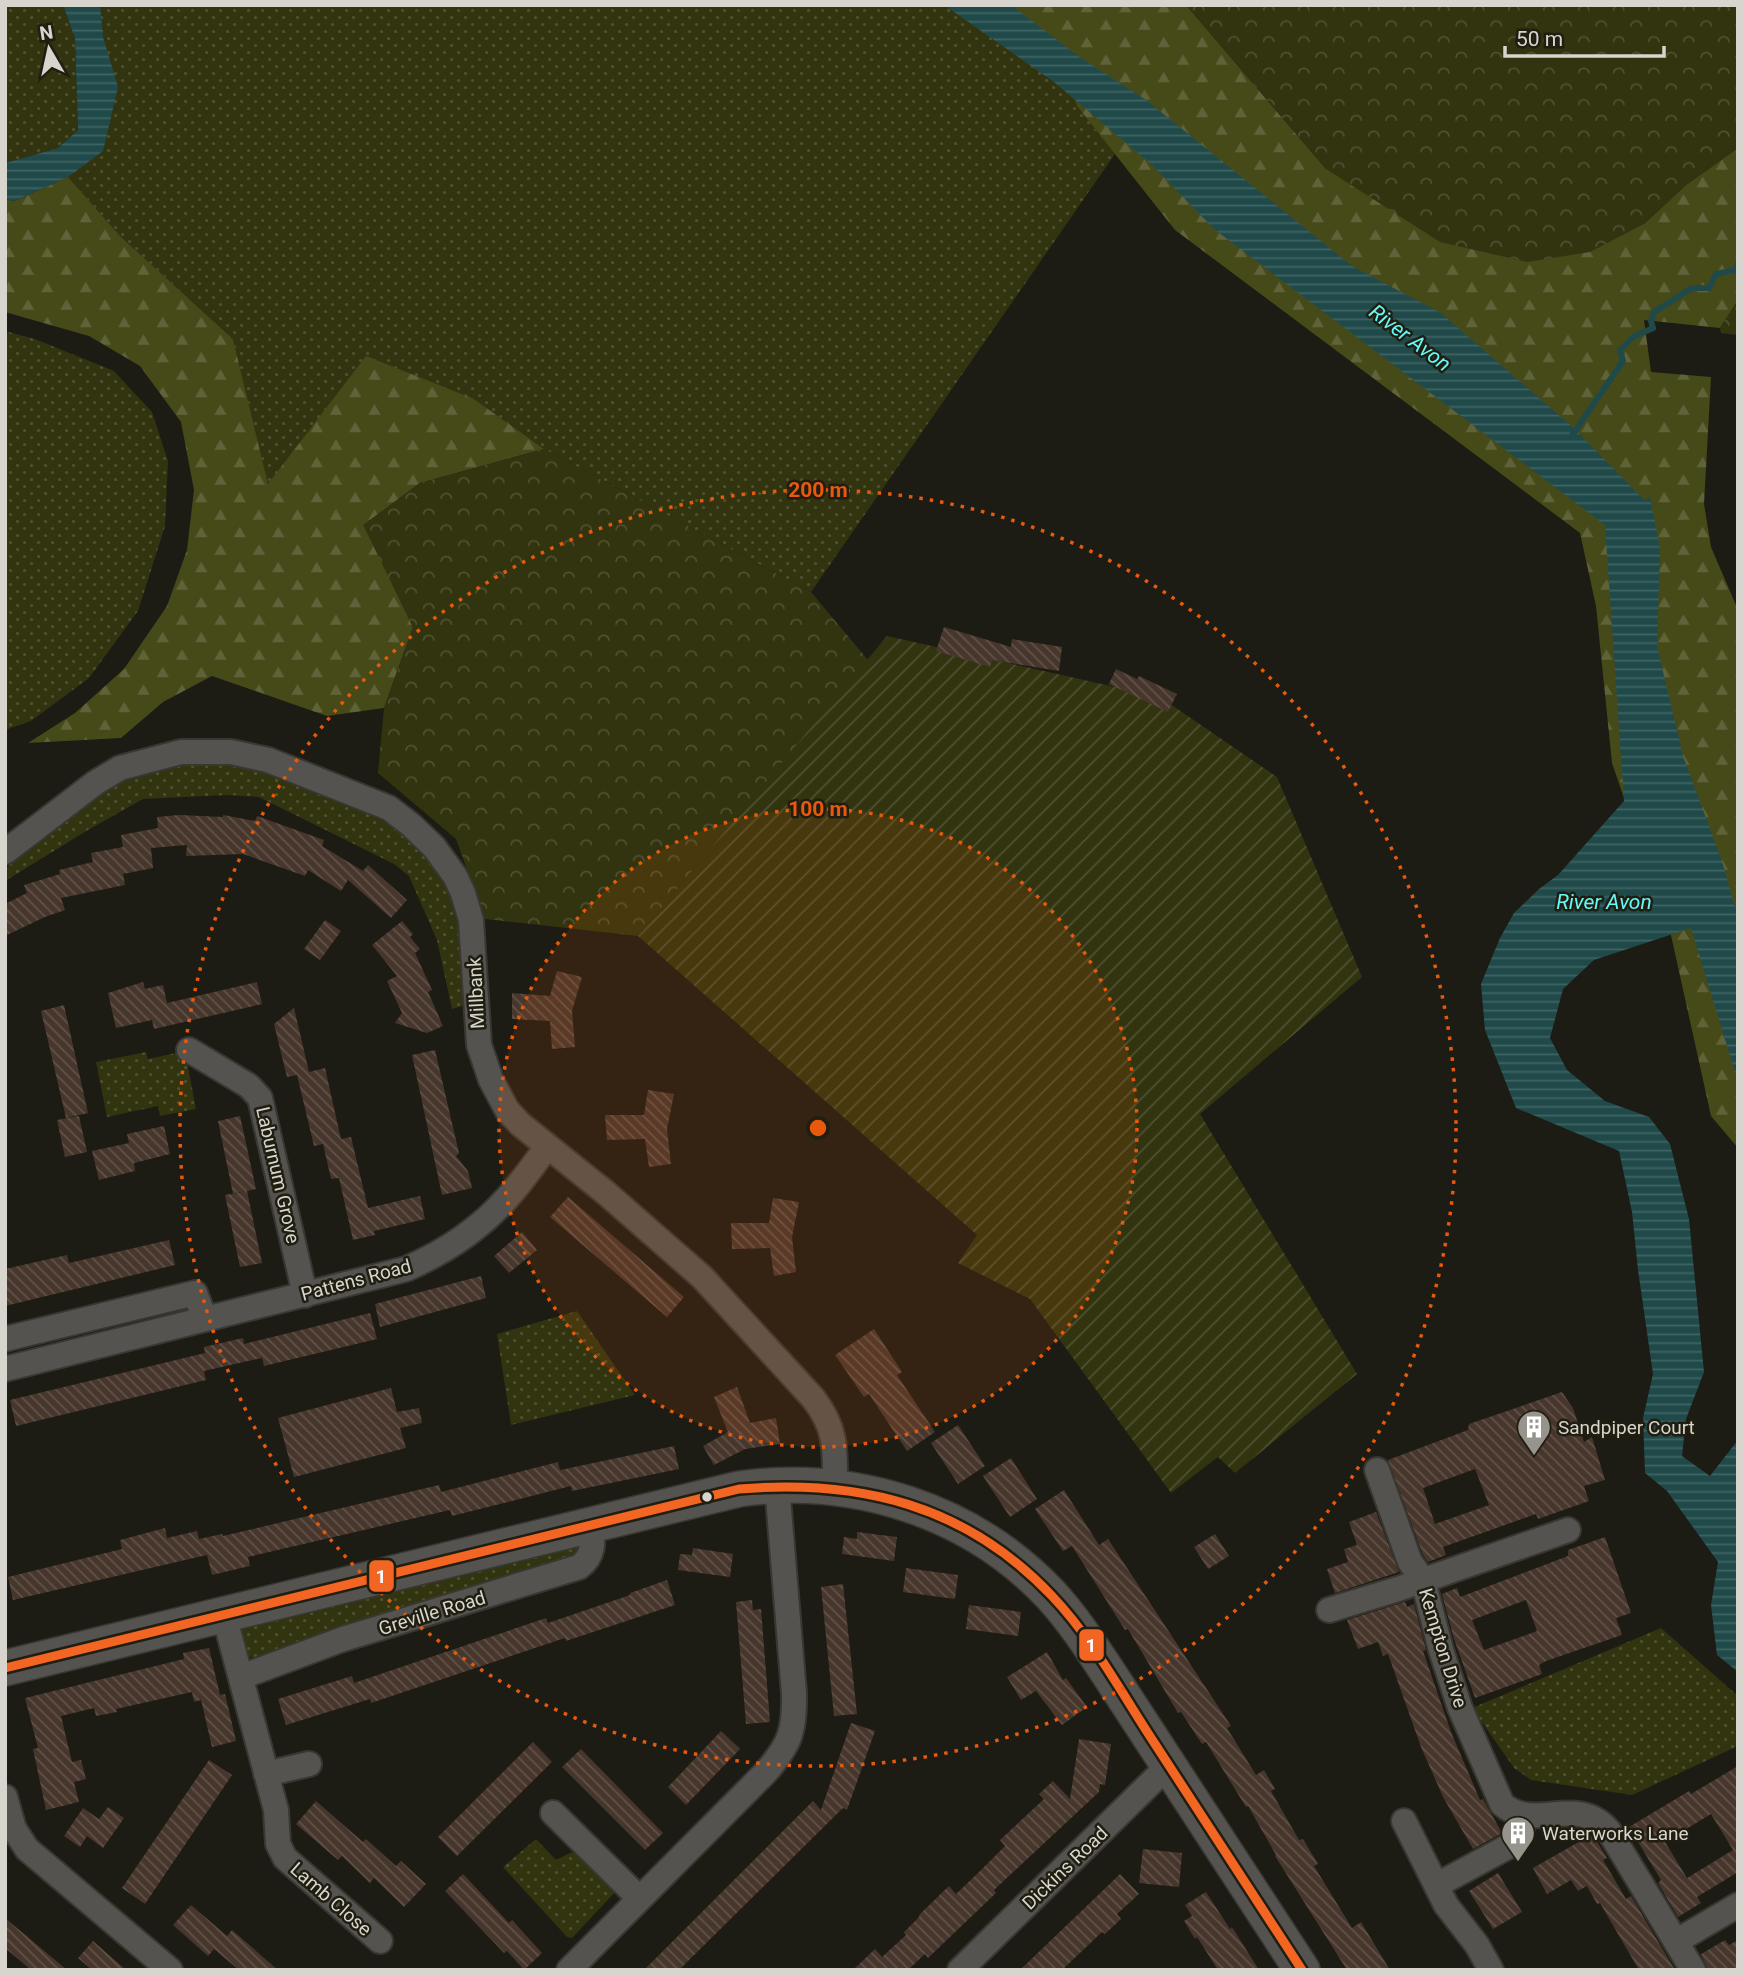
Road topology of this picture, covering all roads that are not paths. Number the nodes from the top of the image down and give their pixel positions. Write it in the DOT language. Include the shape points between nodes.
graph roads {
  1 [pos="5,852"];
  2 [pos="189,1050"];
  3 [pos="547,1147"];
  4 [pos="304,1295"];
  5 [pos="205,1320"];
  6 [pos="5,1339"];
  7 [pos="5,1369"];
  8 [pos="1377,1470"];
  9 [pos="777,1485"];
  10 [pos="835,1486"];
  11 [pos="590,1525"];
  12 [pos="1568,1530"];
  13 [pos="1423,1580"];
  14 [pos="1329,1610"];
  15 [pos="224,1615"];
  16 [pos="5,1668"];
  17 [pos="241,1677"];
  18 [pos="309,1764"];
  19 [pos="1169,1765"];
  20 [pos="266,1774"];
  21 [pos="5,1797"];
  22 [pos="553,1813"];
  23 [pos="1522,1815"];
  24 [pos="1404,1821"];
  25 [pos="1437,1885"];
  26 [pos="639,1898"];
  27 [pos="1738,1905"];
  28 [pos="380,1941"];
  29 [pos="1677,1941"];
  30 [pos="170,1970"];
  31 [pos="569,1970"];
  32 [pos="960,1970"];
  33 [pos="1302,1970"];
  34 [pos="1492,1970"];
  35 [pos="1693,1970"];
  1 -- 3 [label="street, Millbank" via="120,768 181,752 231,752 268,760 389,808 427,840 455,876 471,920 477,1026 484,1063 507,1110"];
  2 -- 4 [label="street, Laburnum Grove" via="260,1098"];
  3 -- 4 [label="street, Pattens Road" via="505,1201 447,1249 400,1271"];
  3 -- 10 [label="street, Millbank" via="702,1277 813,1398 834,1435"];
  4 -- 5 [label="street, Pattens Road"];
  5 -- 6 [label="street" via="195,1293"];
  5 -- 7 [label="street, Pattens Road"];
  8 -- 13 [label="street, Kempton Drive" via="1410,1562"];
  9 -- 10 [label="street"];
  9 -- 11 [label="street" via="739,1489"];
  9 -- 26 [label="street" via="794,1693 791,1738 766,1772"];
  10 -- 19 [label="street" via="940,1516 1016,1563 1052,1596 1081,1633"];
  11 -- 15 [label="street"];
  11 -- 17 [label="street, Greville Road" via="591,1555 579,1567 343,1639"];
  12 -- 13 [label="street"];
  13 -- 14 [label="street"];
  13 -- 23 [label="street, Kempton Drive" via="1441,1650 1477,1749 1502,1804"];
  15 -- 16 [label="street"];
  15 -- 17 [label="street, Lamb Close"];
  17 -- 20 [label="street, Lamb Close"];
  18 -- 20 [label="street"];
  19 -- 32 [label="street, Dickins Road"];
  19 -- 33 [label="street"];
  20 -- 28 [label="street, Lamb Close" via="282,1854"];
  21 -- 30 [label="street" via="14,1829 27,1849"];
  22 -- 26 [label="street"];
  23 -- 25 [label="street" via="1522,1828 1513,1844"];
  23 -- 29 [label="street" via="1597,1818"];
  24 -- 25 [label="street"];
  25 -- 34 [label="street"];
  26 -- 31 [label="street"];
  27 -- 29 [label="street"];
  29 -- 35 [label="street"];
}
